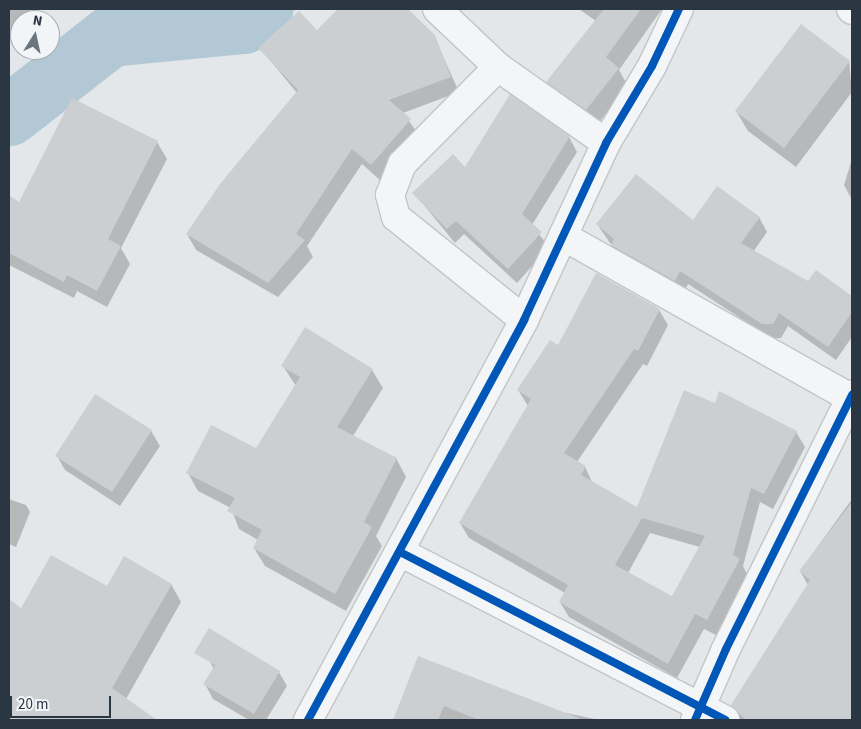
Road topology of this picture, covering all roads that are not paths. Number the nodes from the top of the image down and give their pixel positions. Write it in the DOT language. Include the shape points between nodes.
graph roads {
  1 [pos="437,9"];
  2 [pos="679,9"];
  3 [pos="498,67"];
  4 [pos="606,143"];
  5 [pos="563,236"];
  6 [pos="524,320"];
  7 [pos="852,398"];
  8 [pos="400,552"];
  9 [pos="698,714"];
  10 [pos="308,720"];
  11 [pos="724,720"];
  1 -- 3 [label="street"];
  2 -- 4 [label="street" via="652,66"];
  3 -- 4 [label="street"];
  3 -- 6 [label="street" via="402,164 390,195 396,216"];
  4 -- 5 [label="street"];
  5 -- 6 [label="street"];
  5 -- 7 [label="street"];
  6 -- 8 [label="street"];
  7 -- 9 [label="street"];
  8 -- 9 [label="street"];
  8 -- 10 [label="street"];
  9 -- 11 [label="street"];
}
